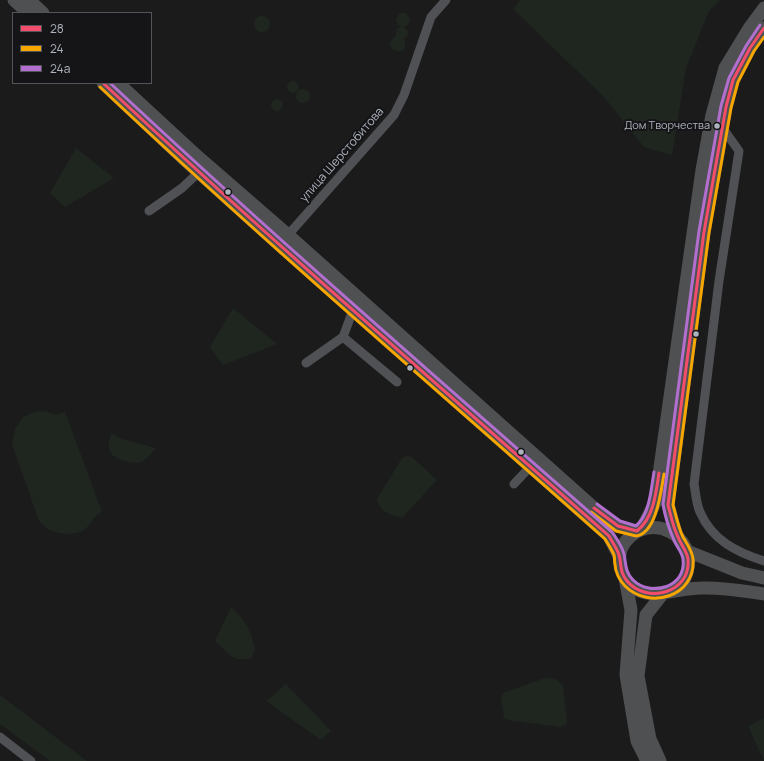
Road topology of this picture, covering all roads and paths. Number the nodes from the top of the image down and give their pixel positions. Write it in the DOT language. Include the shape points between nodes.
graph roads {
  1 [pos="14,0"];
  2 [pos="29,0"];
  3 [pos="446,0"];
  4 [pos="764,8"];
  5 [pos="27,12"];
  6 [pos="42,12"];
  7 [pos="764,28"];
  8 [pos="104,84"];
  9 [pos="119,84"];
  10 [pos="722,127"];
  11 [pos="719,145"];
  12 [pos="739,151"];
  13 [pos="198,172"];
  14 [pos="149,211"];
  15 [pos="288,235"];
  16 [pos="353,310"];
  17 [pos="343,337"];
  18 [pos="306,363"];
  19 [pos="398,382"];
  20 [pos="530,467"];
  21 [pos="514,484"];
  22 [pos="639,530"];
  23 [pos="678,537"];
  24 [pos="687,551"];
  25 [pos="619,556"];
  26 [pos="764,561"];
  27 [pos="625,578"];
  28 [pos="764,578"];
  29 [pos="668,592"];
  30 [pos="764,594"];
  31 [pos="0,738"];
  32 [pos="31,761"];
  33 [pos="646,761"];
  34 [pos="660,761"];
  1 -- 5 [label="main road"];
  2 -- 6 [label="main road"];
  3 -- 15 [label="street, улица Шерстобитова" via="431,17 404,95 394,115"];
  4 -- 22 [label="main road" via="725,68 712,115 654,503"];
  7 -- 10 [label="main road" via="733,80"];
  8 -- 13 [label="main road"];
  9 -- 15 [label="main road" via="196,156"];
  10 -- 11 [label="main road"];
  10 -- 12 [label="street"];
  11 -- 12 [label="street"];
  11 -- 23 [label="main road" via="704,232 668,506"];
  12 -- 26 [label="street" via="719,281 694,484 699,510 709,529 737,552"];
  13 -- 14 [label="street" via="182,188"];
  13 -- 16 [label="main road"];
  15 -- 22 [label="main road" via="602,515 618,526"];
  16 -- 17 [label="street"];
  16 -- 20 [label="main road"];
  17 -- 18 [label="street"];
  17 -- 19 [label="street"];
  20 -- 21 [label="street"];
  20 -- 25 [label="main road" via="609,536"];
  22 -- 23 [label="main road" via="657,527 666,529"];
  22 -- 25 [label="main road" via="625,542"];
  23 -- 24 [label="main road"];
  24 -- 28 [label="main road" via="742,573"];
  24 -- 29 [label="main road" via="688,566 684,580"];
  25 -- 27 [label="main road" via="620,568"];
  27 -- 29 [label="main road" via="634,588 646,593"];
  27 -- 33 [label="main road" via="631,610 626,675 637,741"];
  29 -- 30 [label="main road" via="729,588"];
  29 -- 34 [label="main road" via="646,615 638,676 650,739"];
  31 -- 32 [label="street"];
}
